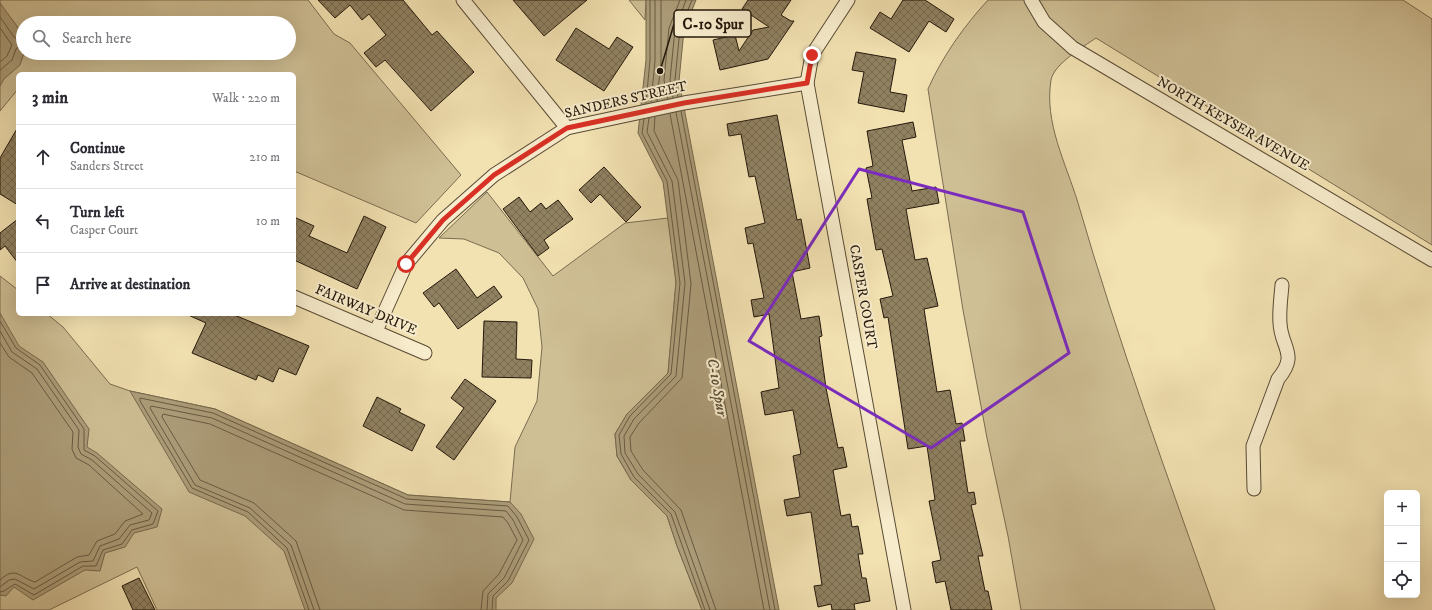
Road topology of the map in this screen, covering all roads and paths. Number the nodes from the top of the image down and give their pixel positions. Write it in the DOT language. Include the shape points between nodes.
graph roads {
  1 [pos="463,0"];
  2 [pos="848,0"];
  3 [pos="1031,0"];
  4 [pos="807,83"];
  5 [pos="567,128"];
  6 [pos="1432,260"];
  7 [pos="1282,285"];
  8 [pos="296,298"];
  9 [pos="376,331"];
  10 [pos="425,353"];
  11 [pos="1254,489"];
  12 [pos="904,610"];
  1 -- 5 [label="street"];
  2 -- 4 [label="street, CASPER COURT" via="812,55"];
  3 -- 6 [label="street, NORTH KEYSER AVENUE" via="1044,22 1073,48"];
  4 -- 5 [label="street, SANDERS STREET" via="684,103"];
  4 -- 12 [label="street, CASPER COURT"];
  5 -- 9 [label="street, SANDERS STREET" via="494,175 443,220 406,264"];
  7 -- 11 [label="street" via="1280,324 1289,359 1285,371 1278,379 1253,446"];
  8 -- 9 [label="street, FAIRWAY DRIVE"];
  9 -- 10 [label="street, FAIRWAY DRIVE"];
}
